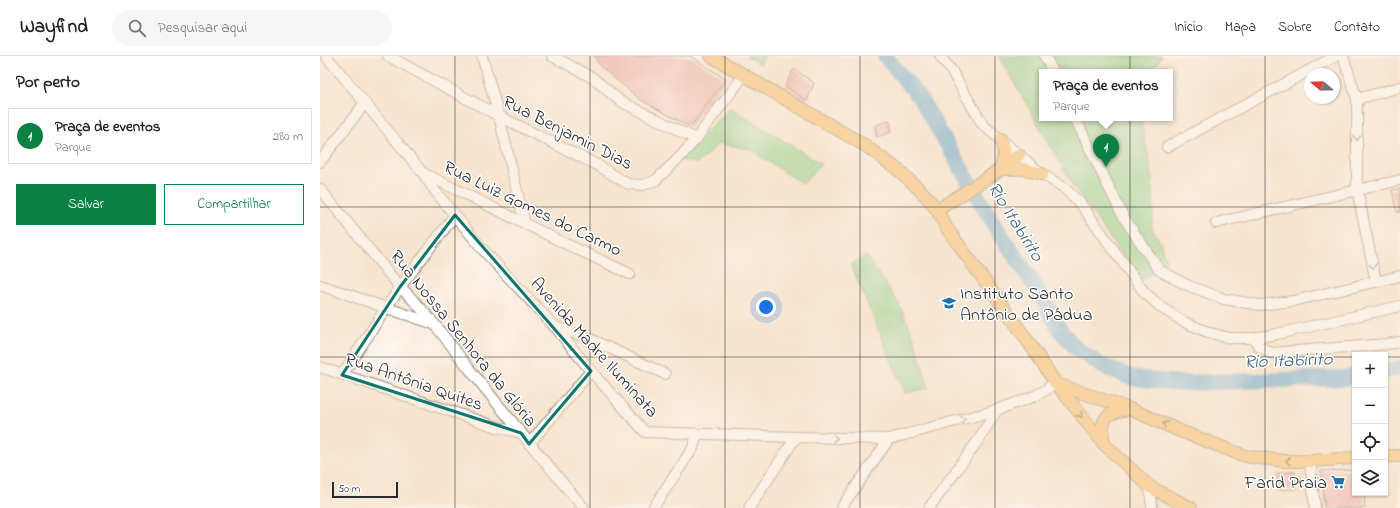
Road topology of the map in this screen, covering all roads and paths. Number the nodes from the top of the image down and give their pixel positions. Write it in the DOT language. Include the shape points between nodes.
graph roads {
  1 [pos="326,56"];
  2 [pos="388,56"];
  3 [pos="482,56"];
  4 [pos="552,56"];
  5 [pos="711,56"];
  6 [pos="940,56"];
  7 [pos="1045,56"];
  8 [pos="1336,56"];
  9 [pos="1343,56"];
  10 [pos="1052,69"];
  11 [pos="744,75"];
  12 [pos="1400,87"];
  13 [pos="1357,99"];
  14 [pos="364,104"];
  15 [pos="499,116"];
  16 [pos="1076,121"];
  17 [pos="696,138"];
  18 [pos="1001,139"];
  19 [pos="1167,147"];
  20 [pos="1019,155"];
  21 [pos="320,162"];
  22 [pos="998,171"];
  23 [pos="422,172"];
  24 [pos="1042,174"];
  25 [pos="1400,180"];
  26 [pos="320,189"];
  27 [pos="1357,189"];
  28 [pos="937,210"];
  29 [pos="455,215"];
  30 [pos="1216,223"];
  31 [pos="525,224"];
  32 [pos="630,274"];
  33 [pos="1400,276"];
  34 [pos="1376,282"];
  35 [pos="320,285"];
  36 [pos="400,287"];
  37 [pos="1400,306"];
  38 [pos="387,308"];
  39 [pos="434,324"];
  40 [pos="556,327"];
  41 [pos="1253,338"];
  42 [pos="1400,342"];
  43 [pos="320,367"];
  44 [pos="591,371"];
  45 [pos="665,374"];
  46 [pos="342,375"];
  47 [pos="1056,383"];
  48 [pos="1130,409"];
  49 [pos="997,410"];
  50 [pos="521,433"];
  51 [pos="697,434"];
  52 [pos="796,437"];
  53 [pos="889,439"];
  54 [pos="529,444"];
  55 [pos="1104,444"];
  56 [pos="1388,456"];
  57 [pos="1400,456"];
  58 [pos="1352,458"];
  59 [pos="1310,461"];
  60 [pos="1150,486"];
  61 [pos="584,508"];
  62 [pos="653,508"];
  63 [pos="749,508"];
  64 [pos="841,508"];
  65 [pos="929,508"];
  66 [pos="1152,508"];
  67 [pos="1191,508"];
  68 [pos="1315,508"];
  1 -- 14 [label="street, Avenida Madre Iluminata"];
  2 -- 15 [label="street, Rua Benjamin Dias"];
  3 -- 15 [label="street"];
  4 -- 17 [label="street" via="592,78 620,101"];
  5 -- 11 [label="main road"];
  6 -- 18 [label="street" via="983,125"];
  7 -- 10 [label="street"];
  8 -- 19 [label="street"];
  9 -- 13 [label="street"];
  11 -- 17 [label="street, Rua Benjamin Dias"];
  11 -- 28 [label="main road" via="866,146 902,173"];
  12 -- 13 [label="street"];
  13 -- 27 [label="street, one-way"];
  14 -- 21 [label="street"];
  14 -- 23 [label="street, Avenida Madre Iluminata"];
  15 -- 17 [label="street, Rua Benjamin Dias" via="597,165 628,184 643,185 656,180"];
  15 -- 31 [label="street"];
  16 -- 34 [label="street" via="1123,216 1159,270 1208,294 1234,302 1260,305 1293,301"];
  18 -- 20 [label="street"];
  18 -- 22 [label="main road" via="1004,154"];
  20 -- 22 [label="main road"];
  20 -- 24 [label="street"];
  22 -- 24 [label="main road" via="1023,169"];
  22 -- 28 [label="main road"];
  23 -- 29 [label="street, Avenida Madre Iluminata"];
  23 -- 31 [label="street, Rua Luiz Gomes do Carmo"];
  24 -- 41 [label="street" via="1064,187 1080,203 1144,292 1162,308 1184,322 1210,333 1230,338"];
  25 -- 27 [label="street"];
  26 -- 36 [label="street, Rua Nossa Senhora da Glória"];
  27 -- 30 [label="street"];
  27 -- 34 [label="street, one-way"];
  28 -- 47 [label="main road" via="946,227"];
  29 -- 36 [label="street"];
  29 -- 40 [label="street, Avenida Madre Iluminata" via="485,252"];
  31 -- 32 [label="street, Rua Luiz Gomes do Carmo"];
  33 -- 34 [label="street"];
  35 -- 38 [label="street"];
  36 -- 38 [label="street"];
  36 -- 39 [label="street, Rua Nossa Senhora da Glória"];
  37 -- 41 [label="street"];
  38 -- 39 [label="street"];
  38 -- 46 [label="street"];
  39 -- 50 [label="street, Rua Nossa Senhora da Glória"];
  40 -- 44 [label="street, Avenida Madre Iluminata"];
  40 -- 45 [label="street" via="586,337"];
  41 -- 42 [label="street" via="1260,347 1271,352"];
  43 -- 46 [label="street, Rua Antônia Quites"];
  44 -- 51 [label="street, Avenida Madre Iluminata" via="645,432"];
  44 -- 54 [label="street"];
  46 -- 50 [label="street, Rua Antônia Quites"];
  47 -- 48 [label="main road"];
  47 -- 49 [label="street, Avenida Madre Iluminata" via="1036,396"];
  47 -- 55 [label="main road, one-way"];
  48 -- 55 [label="main road" via="1112,412 1106,417 1102,424"];
  59 -- 48 [label="main road, one-way" via="1245,456"];
  53 -- 49 [label="street, Avenida Madre Iluminata, one-way"];
  49 -- 65 [label="street"];
  50 -- 54 [label="street, Rua Nossa Senhora da Glória"];
  51 -- 52 [label="street, Avenida Madre Iluminata"];
  51 -- 62 [label="street" via="693,448"];
  52 -- 53 [label="street, Avenida Madre Iluminata, one-way"];
  52 -- 63 [label="street"];
  53 -- 64 [label="street"];
  54 -- 61 [label="street, Rua Nossa Senhora da Glória"];
  55 -- 60 [label="main road"];
  56 -- 57 [label="main road"];
  58 -- 59 [label="main road"];
  59 -- 68 [label="street"];
  60 -- 66 [label="street"];
  60 -- 67 [label="main road"];
}
